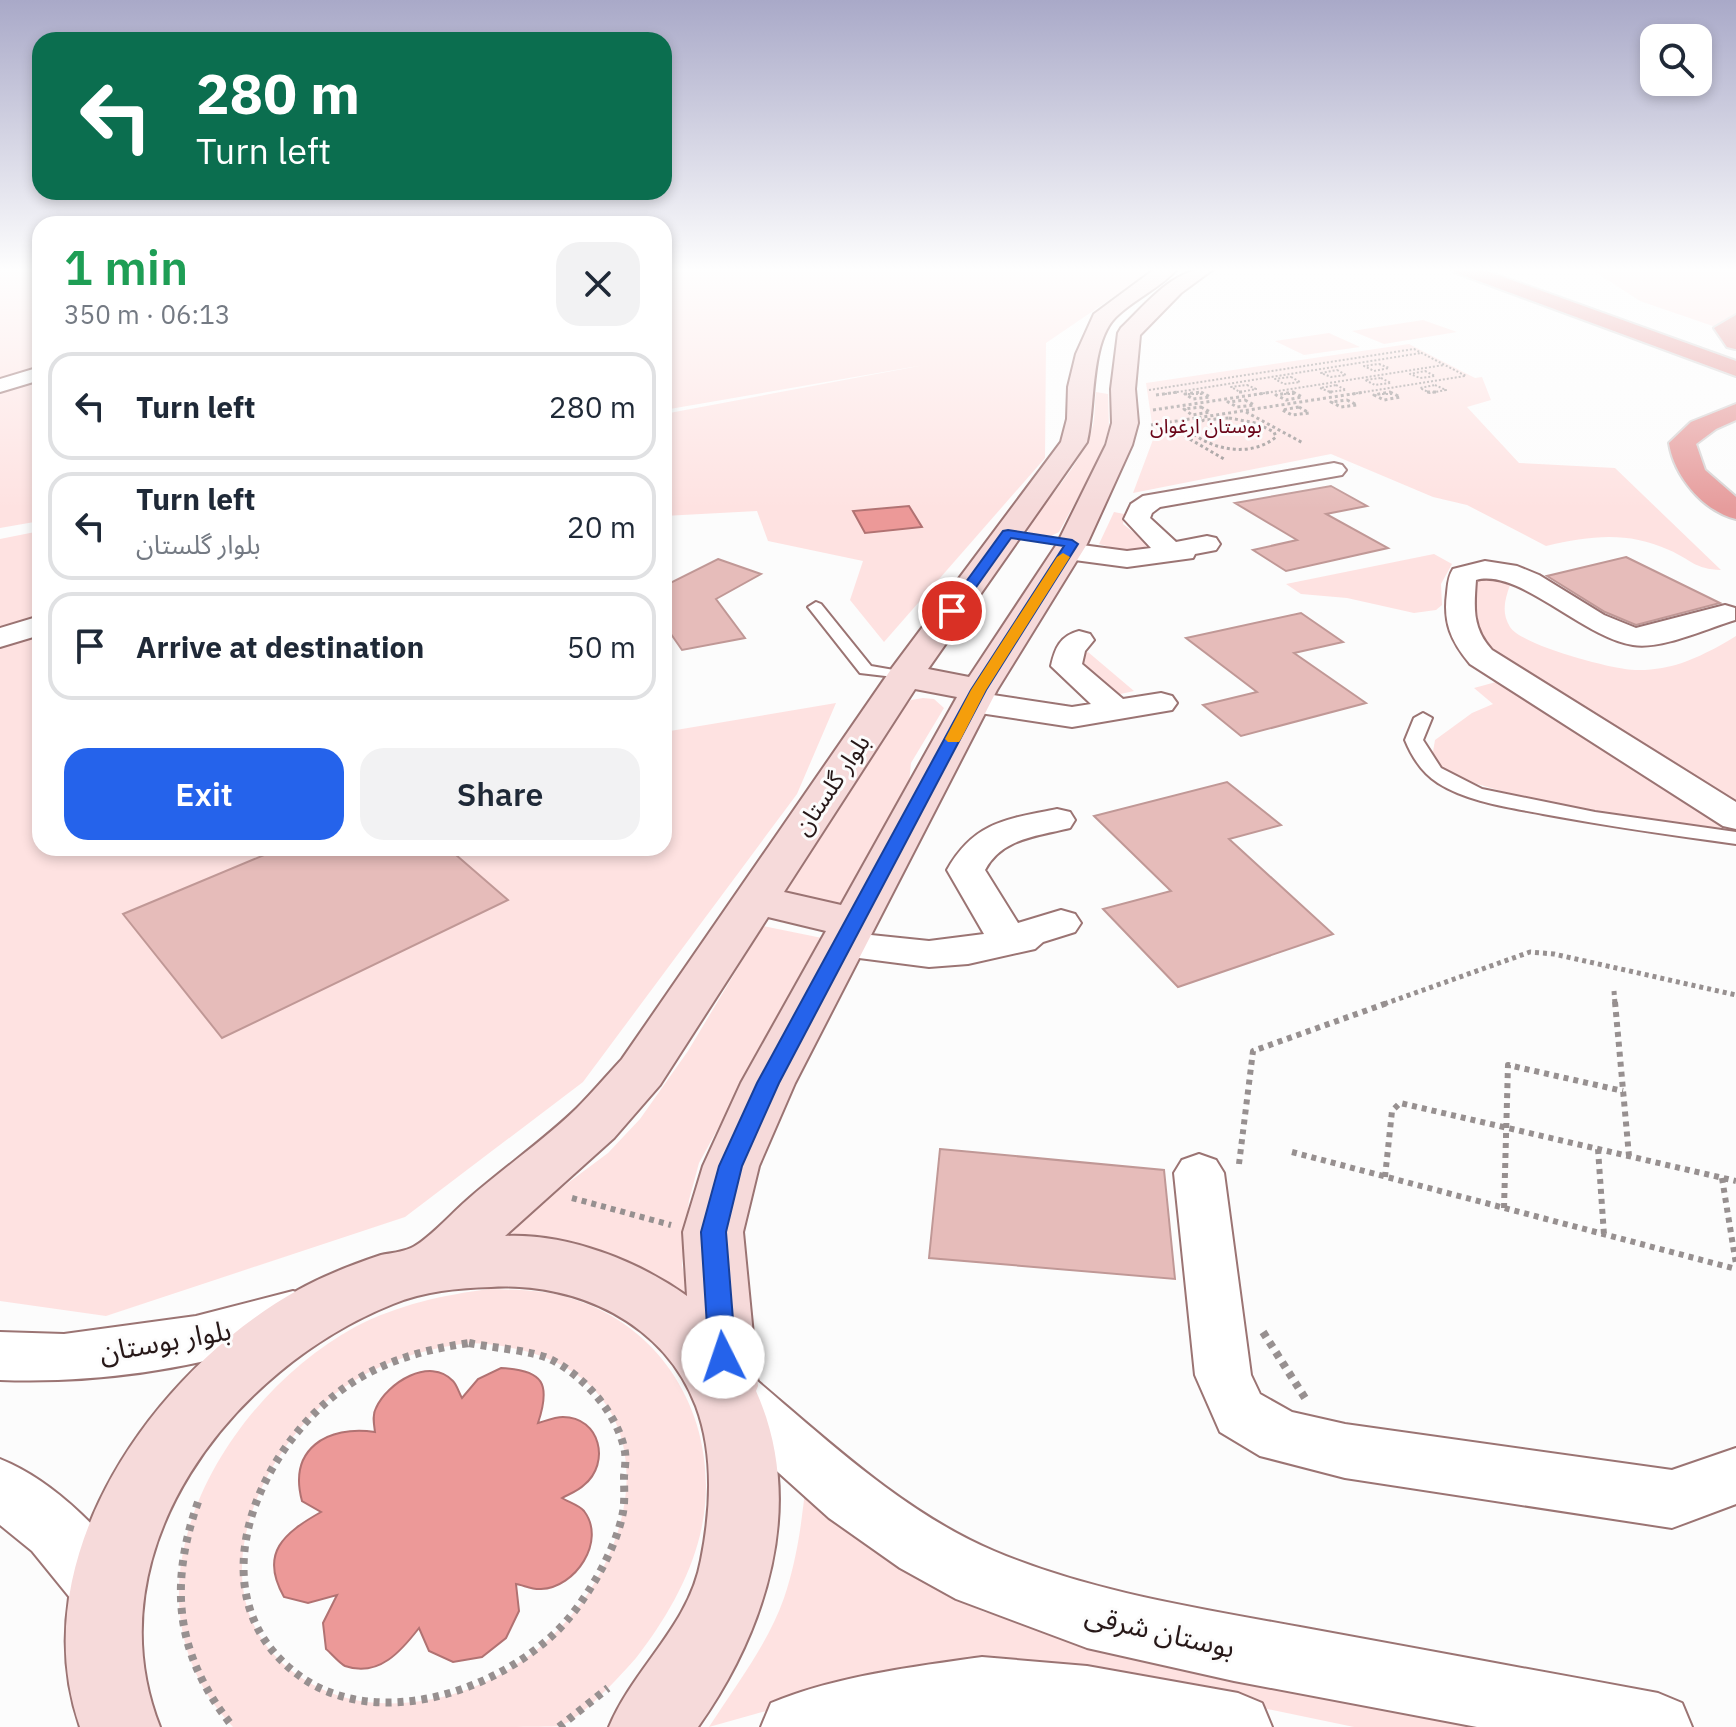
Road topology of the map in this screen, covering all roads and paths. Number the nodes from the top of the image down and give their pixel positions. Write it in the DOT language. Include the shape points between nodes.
graph roads {
  1 [pos="1089,349"];
  2 [pos="1131,349"];
  3 [pos="1654,349"];
  4 [pos="1680,349"];
  5 [pos="1422,353"];
  6 [pos="1364,362"];
  7 [pos="1371,365"];
  8 [pos="1445,365"];
  9 [pos="1322,368"];
  10 [pos="1381,369"];
  11 [pos="1736,369"];
  12 [pos="1329,371"];
  13 [pos="1389,373"];
  14 [pos="1277,375"];
  15 [pos="32,376"];
  16 [pos="1338,376"];
  17 [pos="1427,377"];
  18 [pos="1223,378"];
  19 [pos="1283,378"];
  20 [pos="1346,380"];
  21 [pos="1435,381"];
  22 [pos="1736,381"];
  23 [pos="1232,382"];
  24 [pos="1293,383"];
  25 [pos="1323,383"];
  26 [pos="1419,383"];
  27 [pos="1384,384"];
  28 [pos="1177,385"];
  29 [pos="0,386"];
  30 [pos="1239,386"];
  31 [pos="1329,386"];
  32 [pos="1080,387"];
  33 [pos="1301,387"];
  34 [pos="1427,387"];
  35 [pos="1392,388"];
  36 [pos="1185,390"];
  37 [pos="1278,390"];
  38 [pos="1374,390"];
  39 [pos="1249,391"];
  40 [pos="1339,391"];
  41 [pos="1192,393"];
  42 [pos="1255,394"];
  43 [pos="1285,394"];
  44 [pos="1381,394"];
  45 [pos="1347,395"];
  46 [pos="1331,397"];
  47 [pos="1201,398"];
  48 [pos="1231,398"];
  49 [pos="1294,399"];
  50 [pos="1237,401"];
  51 [pos="1338,401"];
  52 [pos="1207,402"];
  53 [pos="1301,402"];
  54 [pos="1283,405"];
  55 [pos="1138,408"];
  56 [pos="1246,409"];
  57 [pos="1290,409"];
  58 [pos="1736,412"];
  59 [pos="1200,414"];
  60 [pos="1208,418"];
  61 [pos="1270,427"];
  62 [pos="1198,439"];
  63 [pos="1191,440"];
  64 [pos="1303,443"];
  65 [pos="1224,459"];
  66 [pos="1334,470"];
  67 [pos="1736,510"];
  68 [pos="1008,533"];
  69 [pos="1070,547"];
  70 [pos="816,607"];
  71 [pos="1725,614"];
  72 [pos="32,628"];
  73 [pos="0,638"];
  74 [pos="1079,640"];
  75 [pos="905,676"];
  76 [pos="976,696"];
  77 [pos="1423,718"];
  78 [pos="1736,818"];
  79 [pos="1057,820"];
  80 [pos="1736,838"];
  81 [pos="755,900"];
  82 [pos="1065,930"];
  83 [pos="848,934"];
  84 [pos="1015,941"];
  85 [pos="1614,991"];
  86 [pos="1736,995"];
  87 [pos="1623,1091"];
  88 [pos="1506,1128"];
  89 [pos="1598,1149"];
  90 [pos="1292,1152"];
  91 [pos="1629,1156"];
  92 [pos="1220,1173"];
  93 [pos="1385,1177"];
  94 [pos="1722,1178"];
  95 [pos="1736,1181"];
  96 [pos="556,1194"];
  97 [pos="1504,1208"];
  98 [pos="686,1229"];
  99 [pos="1604,1235"];
  100 [pos="1736,1266"];
  101 [pos="432,1267"];
  102 [pos="326,1305"];
  103 [pos="1259,1325"];
  104 [pos="0,1356"];
  105 [pos="725,1388"];
  106 [pos="1345,1451"];
  107 [pos="1736,1476"];
  108 [pos="0,1488"];
  109 [pos="202,1493"];
  110 [pos="107,1592"];
  111 [pos="402,1704"];
  112 [pos="633,1704"];
  113 [pos="114,1723"];
  114 [pos="233,1727"];
  115 [pos="559,1727"];
  116 [pos="795,1727"];
  117 [pos="1238,1727"];
  118 [pos="1658,1727"];
  1 -- 32 [label="main road, بلوار گلستان"];
  2 -- 55 [label="main road"];
  3 -- 22 [label="highway"];
  4 -- 11 [label="highway"];
  5 -- 6 [label="path"];
  5 -- 8 [label="path"];
  5 -- 18 [label="path" via="1414,349"];
  6 -- 7 [label="path"];
  6 -- 9 [label="path"];
  7 -- 10 [label="path" via="1364,366"];
  7 -- 10 [label="path" via="1389,368"];
  8 -- 13 [label="path"];
  8 -- 21 [label="path" via="1466,376"];
  9 -- 12 [label="path"];
  9 -- 14 [label="path"];
  10 -- 13 [label="path"];
  12 -- 16 [label="path" via="1321,373"];
  12 -- 16 [label="path" via="1346,375"];
  13 -- 20 [label="path"];
  14 -- 19 [label="path"];
  14 -- 23 [label="path"];
  15 -- 29 [label="street"];
  16 -- 20 [label="path"];
  17 -- 17 [label="path" via="1435,376 1425,371 1410,374"];
  17 -- 21 [label="path"];
  18 -- 23 [label="path"];
  18 -- 28 [label="path"];
  19 -- 24 [label="path" via="1300,382"];
  19 -- 24 [label="path" via="1275,379"];
  20 -- 25 [label="path"];
  21 -- 26 [label="path"];
  23 -- 30 [label="path"];
  23 -- 36 [label="path"];
  24 -- 33 [label="path"];
  25 -- 31 [label="path"];
  25 -- 33 [label="path"];
  26 -- 34 [label="path"];
  26 -- 35 [label="path"];
  27 -- 27 [label="path" via="1391,383 1365,380 1375,385"];
  27 -- 35 [label="path"];
  28 -- 36 [label="path"];
  28 -- 55 [label="path" via="1148,390"];
  30 -- 39 [label="path" via="1256,389"];
  30 -- 39 [label="path" via="1231,387"];
  31 -- 40 [label="path" via="1346,390"];
  31 -- 40 [label="path" via="1320,388"];
  32 -- 55 [label="main road"];
  32 -- 68 [label="main road, بلوار گلستان" via="1074,442"];
  33 -- 37 [label="path"];
  34 -- 34 [label="path" via="1420,388 1430,393 1446,390"];
  35 -- 38 [label="path"];
  36 -- 41 [label="path"];
  36 -- 55 [label="path"];
  37 -- 42 [label="path"];
  37 -- 43 [label="path"];
  38 -- 44 [label="path"];
  38 -- 45 [label="path"];
  39 -- 42 [label="path"];
  40 -- 45 [label="path"];
  41 -- 47 [label="path" via="1185,394"];
  41 -- 47 [label="path" via="1210,397"];
  42 -- 48 [label="path"];
  43 -- 49 [label="path" via="1302,397"];
  43 -- 49 [label="path" via="1276,395"];
  44 -- 44 [label="path" via="1374,395 1384,400 1400,397"];
  45 -- 46 [label="path"];
  46 -- 51 [label="path"];
  46 -- 53 [label="path"];
  47 -- 52 [label="path"];
  48 -- 50 [label="path"];
  48 -- 52 [label="path"];
  49 -- 53 [label="path"];
  50 -- 56 [label="path" via="1254,405"];
  50 -- 56 [label="path" via="1228,402"];
  51 -- 51 [label="path" via="1331,402 1357,405 1347,400"];
  52 -- 55 [label="path"];
  53 -- 54 [label="path"];
  54 -- 56 [label="path"];
  54 -- 57 [label="path"];
  55 -- 60 [label="path"];
  55 -- 63 [label="path"];
  55 -- 69 [label="main road"];
  56 -- 60 [label="path"];
  56 -- 61 [label="path"];
  57 -- 57 [label="path" via="1282,410 1309,413 1299,407"];
  58 -- 67 [label="highway" via="1707,421 1682,443 1692,473"];
  59 -- 59 [label="path" via="1210,412 1184,409 1192,415"];
  59 -- 60 [label="path"];
  60 -- 61 [label="path"];
  60 -- 62 [label="path" via="1191,427"];
  61 -- 62 [label="path" via="1276,437 1254,447"];
  61 -- 64 [label="path"];
  62 -- 63 [label="path"];
  63 -- 65 [label="path"];
  66 -- 69 [label="street" via="1175,494 1140,509 1137,519 1195,550 1127,559"];
  68 -- 69 [label="main road"];
  68 -- 75 [label="main road, بلوار گلستان"];
  69 -- 76 [label="main road"];
  70 -- 75 [label="lane" via="866,670"];
  71 -- 78 [label="street" via="1638,637 1618,633 1510,573 1475,569 1463,575 1459,621 1464,638 1481,657"];
  72 -- 73 [label="street"];
  74 -- 76 [label="street" via="1070,648 1066,666 1138,703 1072,717 1046,716"];
  75 -- 76 [label="main road"];
  75 -- 81 [label="main road, بلوار گلستان"];
  76 -- 83 [label="main road"];
  77 -- 80 [label="lane" via="1414,740 1419,754 1454,785 1562,812"];
  79 -- 84 [label="street" via="988,839 966,870"];
  81 -- 83 [label="main road"];
  81 -- 101 [label="main road, بلوار گلستان" via="641,1072 605,1114"];
  82 -- 84 [label="street" via="1037,944"];
  83 -- 84 [label="street" via="929,954"];
  83 -- 105 [label="main road" via="768,1083 727,1179 713,1232"];
  85 -- 87 [label="path"];
  86 -- 92 [label="path" via="1530,952 1253,1051 1238,1158"];
  87 -- 88 [label="path" via="1508,1065"];
  87 -- 91 [label="path"];
  88 -- 89 [label="path"];
  88 -- 93 [label="path" via="1400,1103 1392,1111"];
  88 -- 97 [label="path"];
  89 -- 91 [label="path"];
  89 -- 99 [label="path"];
  90 -- 93 [label="path"];
  91 -- 94 [label="path"];
  92 -- 106 [label="street" via="1223,1375 1240,1413 1281,1437"];
  93 -- 97 [label="path"];
  94 -- 95 [label="path"];
  94 -- 100 [label="path"];
  96 -- 98 [label="path"];
  97 -- 99 [label="path"];
  99 -- 100 [label="path"];
  101 -- 102 [label="main road"];
  101 -- 105 [label="main road" via="485,1260 536,1262 599,1278 668,1317 700,1350"];
  102 -- 104 [label="street, بلوار بوستان" via="196,1340 64,1358"];
  102 -- 110 [label="main road" via="275,1336 185,1421 149,1474 122,1531"];
  103 -- 106 [label="path"];
  105 -- 112 [label="main road" via="746,1495 740,1555 721,1616 688,1677"];
  105 -- 118 [label="street, بوستان شرقی" via="850,1497 978,1577 1087,1616"];
  106 -- 107 [label="street" via="1672,1499"];
  108 -- 110 [label="street" via="54,1530"];
  109 -- 114 [label="path" via="181,1565 180,1615 191,1662 213,1706"];
  110 -- 113 [label="main road" via="103,1654"];
  111 -- 111 [label="path" via="444,1697 523,1660 585,1600 621,1529 626,1460 618,1429 585,1381 533,1350 502,1344 435,1347 368,1373 336,1394 283,1448 249,1515 243,1587 252,1620 269,1650 294,1674 325,1692 362,1702"];
  112 -- 115 [label="path"];
  116 -- 117 [label="street" via="982,1691 1087,1700"];
}
